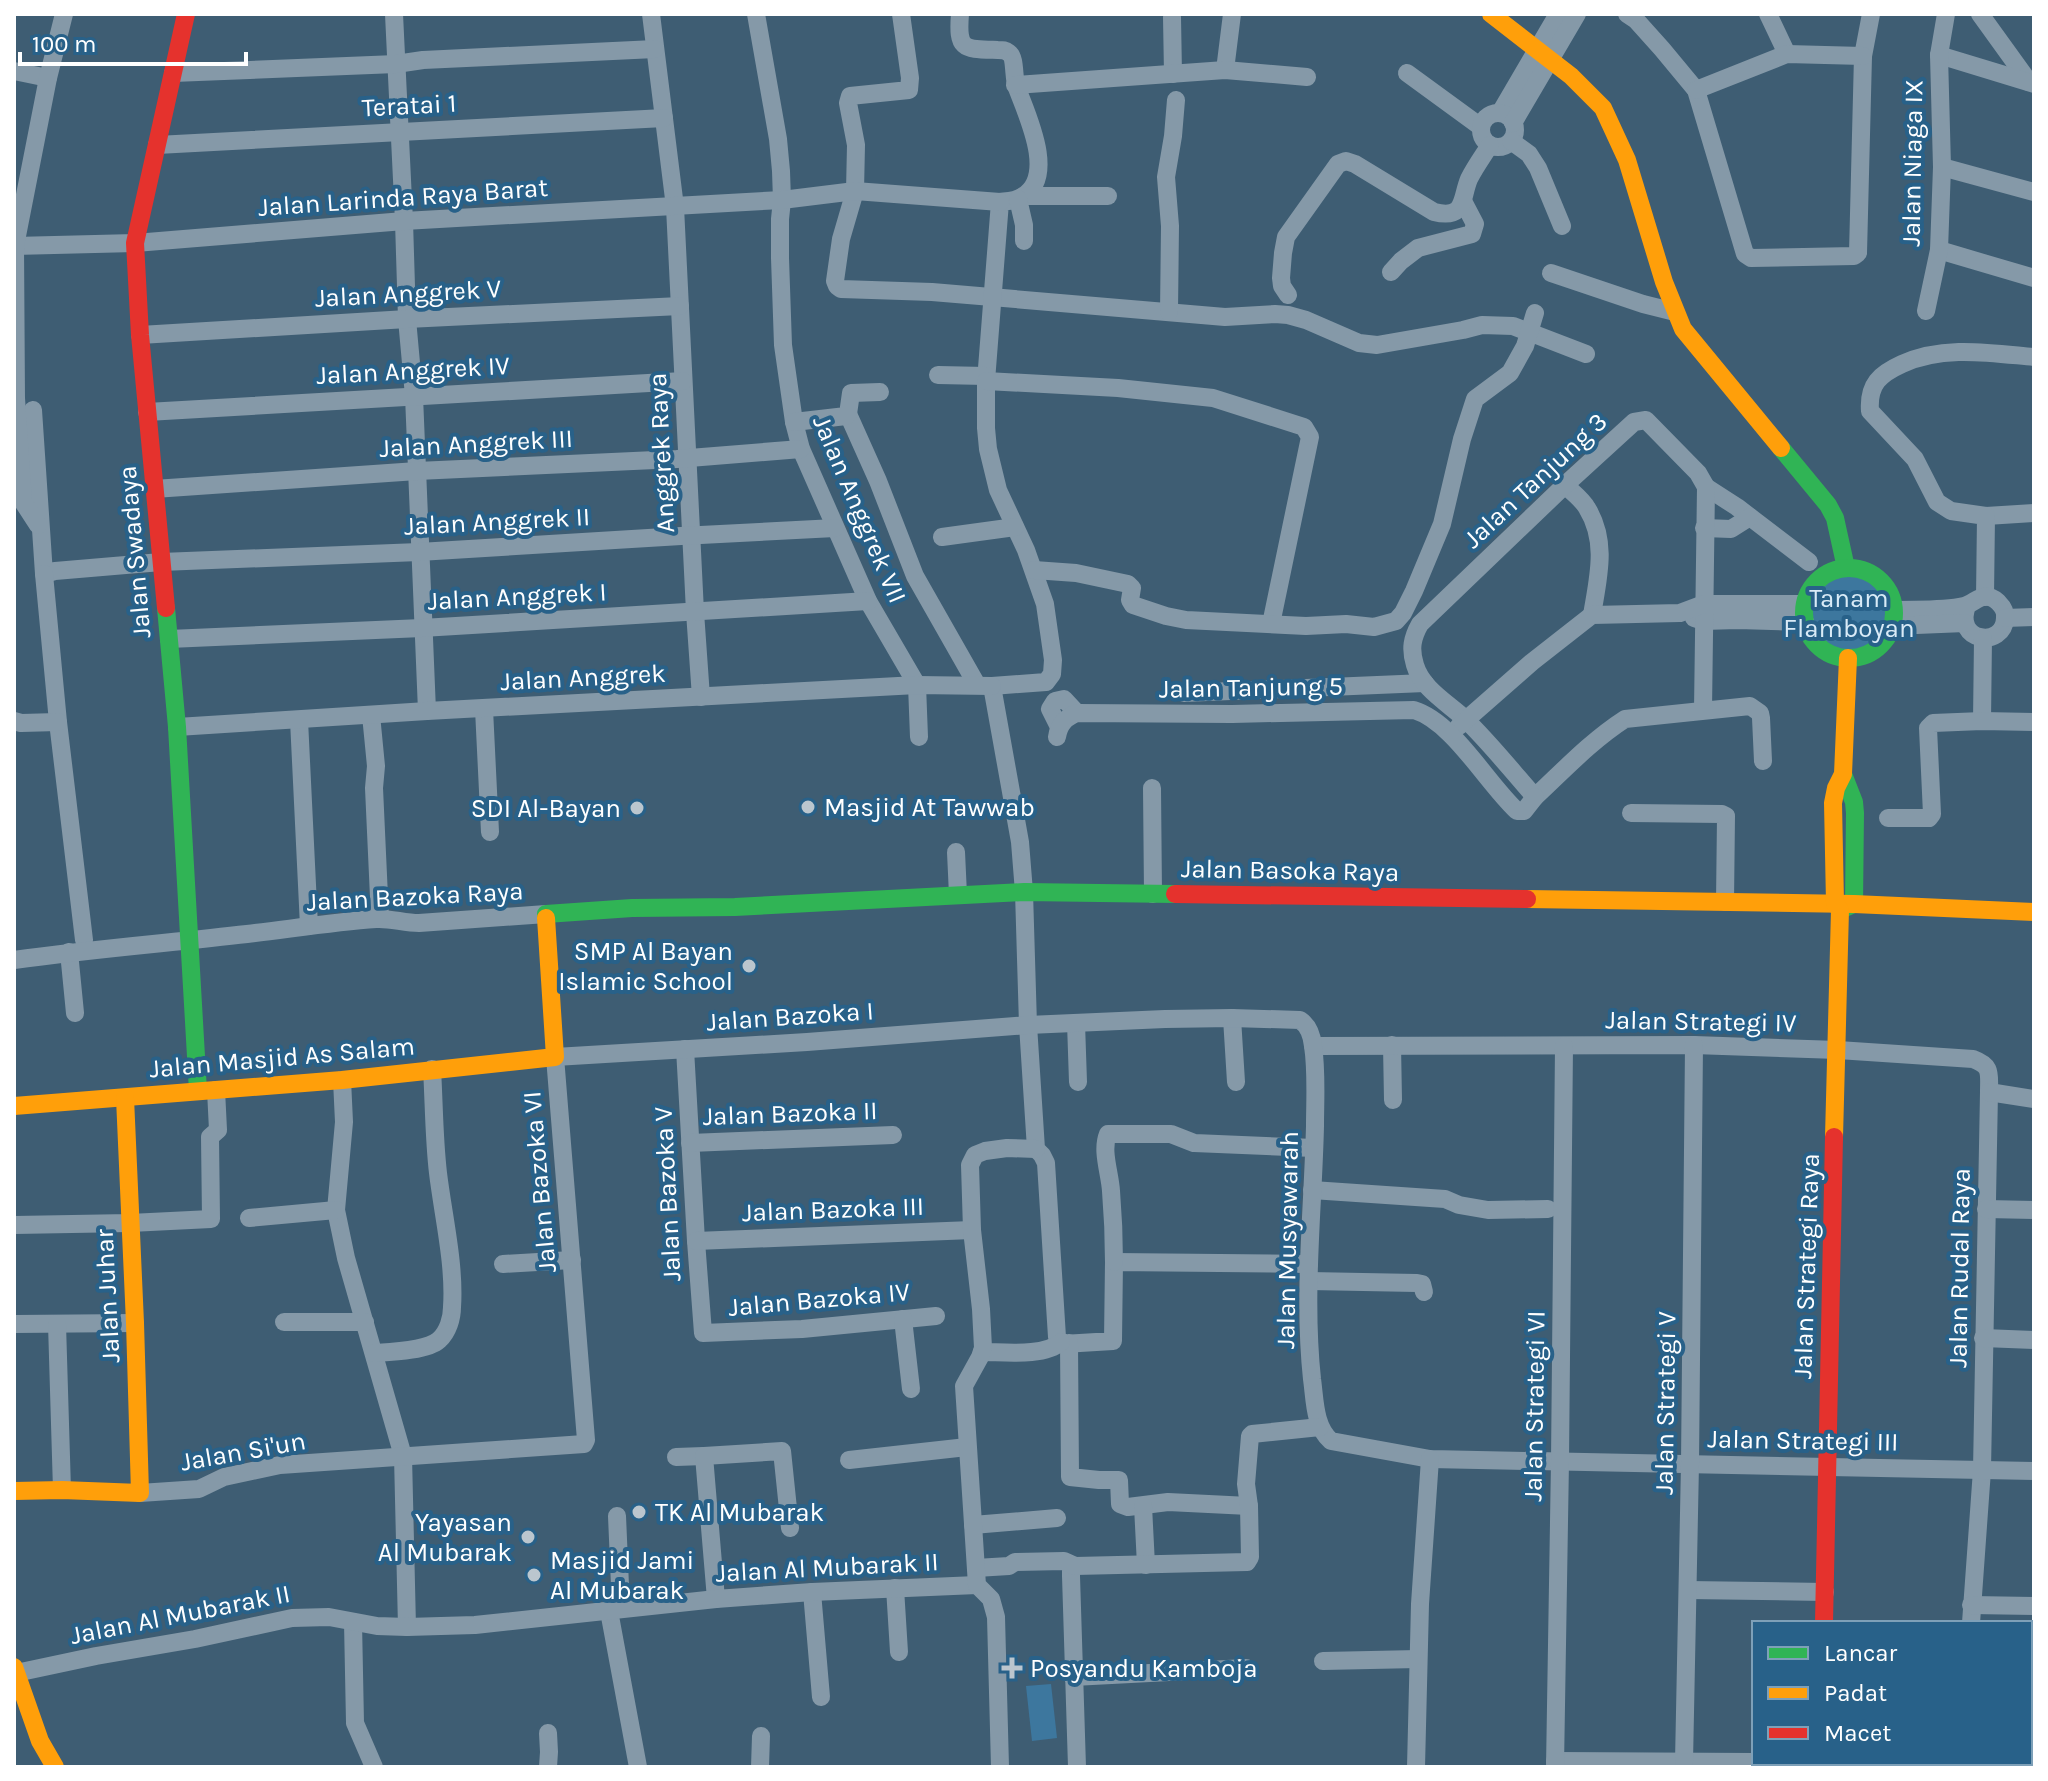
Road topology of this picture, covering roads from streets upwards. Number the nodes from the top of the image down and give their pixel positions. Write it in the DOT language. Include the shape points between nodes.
graph roads {
  1 [pos="64,14"];
  2 [pos="186,14"];
  3 [pos="394,14"];
  4 [pos="651,14"];
  5 [pos="756,14"];
  6 [pos="901,14"];
  7 [pos="960,14"];
  8 [pos="1232,14"];
  9 [pos="1491,14"];
  10 [pos="1558,14"];
  11 [pos="1577,14"];
  12 [pos="1627,14"];
  13 [pos="1768,14"];
  14 [pos="1871,14"];
  15 [pos="1946,14"];
  16 [pos="1980,14"];
  17 [pos="1172,17"];
  18 [pos="655,49"];
  19 [pos="1787,54"];
  20 [pos="1545,55"];
  21 [pos="1939,55"];
  22 [pos="1863,56"];
  23 [pos="396,64"];
  24 [pos="1225,70"];
  25 [pos="14,71"];
  26 [pos="173,73"];
  27 [pos="1407,73"];
  28 [pos="1173,74"];
  29 [pos="1307,77"];
  30 [pos="48,78"];
  31 [pos="2032,83"];
  32 [pos="1015,85"];
  33 [pos="1696,90"];
  34 [pos="1176,100"];
  35 [pos="664,118"];
  36 [pos="1508,126"];
  37 [pos="1481,127"];
  38 [pos="400,132"];
  39 [pos="157,145"];
  40 [pos="1490,145"];
  41 [pos="1942,167"];
  42 [pos="855,191"];
  43 [pos="2034,192"];
  44 [pos="1108,196"];
  45 [pos="1014,199"];
  46 [pos="782,200"];
  47 [pos="1464,203"];
  48 [pos="675,207"];
  49 [pos="404,221"];
  50 [pos="1562,226"];
  51 [pos="1024,241"];
  52 [pos="135,243"];
  53 [pos="15,246"];
  54 [pos="1939,250"];
  55 [pos="1391,272"];
  56 [pos="1551,273"];
  57 [pos="2034,278"];
  58 [pos="1288,295"];
  59 [pos="991,298"];
  60 [pos="680,306"];
  61 [pos="1926,311"];
  62 [pos="1169,312"];
  63 [pos="1675,312"];
  64 [pos="1535,313"];
  65 [pos="407,319"];
  66 [pos="1530,333"];
  67 [pos="140,335"];
  68 [pos="1586,354"];
  69 [pos="2034,357"];
  70 [pos="938,375"];
  71 [pos="986,378"];
  72 [pos="683,381"];
  73 [pos="880,392"];
  74 [pos="414,396"];
  75 [pos="33,410"];
  76 [pos="147,412"];
  77 [pos="848,414"];
  78 [pos="794,422"];
  79 [pos="801,449"];
  80 [pos="687,457"];
  81 [pos="417,471"];
  82 [pos="1565,485"];
  83 [pos="1706,487"];
  84 [pos="154,489"];
  85 [pos="2034,513"];
  86 [pos="1986,516"];
  87 [pos="1750,517"];
  88 [pos="1015,527"];
  89 [pos="40,528"];
  90 [pos="835,528"];
  91 [pos="1704,528"];
  92 [pos="691,536"];
  93 [pos="942,537"];
  94 [pos="419,552"];
  95 [pos="161,562"];
  96 [pos="1809,562"];
  97 [pos="1846,568"];
  98 [pos="1034,570"];
  99 [pos="44,574"];
  100 [pos="1985,597"];
  101 [pos="868,601"];
  102 [pos="695,612"];
  103 [pos="1704,613"];
  104 [pos="1805,613"];
  105 [pos="1592,615"];
  106 [pos="1966,615"];
  107 [pos="2034,617"];
  108 [pos="1893,618"];
  109 [pos="2005,618"];
  110 [pos="1271,624"];
  111 [pos="422,628"];
  112 [pos="1983,638"];
  113 [pos="169,639"];
  114 [pos="1848,658"];
  115 [pos="1425,683"];
  116 [pos="917,685"];
  117 [pos="984,685"];
  118 [pos="1227,692"];
  119 [pos="1184,693"];
  120 [pos="701,697"];
  121 [pos="484,709"];
  122 [pos="1703,710"];
  123 [pos="427,711"];
  124 [pos="1228,714"];
  125 [pos="371,715"];
  126 [pos="299,720"];
  127 [pos="1466,720"];
  128 [pos="14,721"];
  129 [pos="1982,721"];
  130 [pos="58,722"];
  131 [pos="2034,722"];
  132 [pos="177,727"];
  133 [pos="1058,732"];
  134 [pos="1451,734"];
  135 [pos="919,737"];
  136 [pos="1763,761"];
  137 [pos="1843,774"];
  138 [pos="1152,788"];
  139 [pos="1535,797"];
  140 [pos="1631,813"];
  141 [pos="1888,818"];
  142 [pos="490,832"];
  143 [pos="1834,833"];
  144 [pos="1855,833"];
  145 [pos="956,852"];
  146 [pos="1024,892"];
  147 [pos="1153,894"];
  148 [pos="958,895"];
  149 [pos="1725,902"];
  150 [pos="1842,910"];
  151 [pos="2034,912"];
  152 [pos="546,914"];
  153 [pos="380,919"];
  154 [pos="309,926"];
  155 [pos="190,936"];
  156 [pos="77,948"];
  157 [pos="14,960"];
  158 [pos="75,1013"];
  159 [pos="1232,1018"];
  160 [pos="1076,1023"];
  161 [pos="1028,1025"];
  162 [pos="1392,1045"];
  163 [pos="1694,1045"];
  164 [pos="1313,1046"];
  165 [pos="1564,1046"];
  166 [pos="685,1049"];
  167 [pos="1838,1050"];
  168 [pos="555,1057"];
  169 [pos="432,1069"];
  170 [pos="342,1080"];
  171 [pos="1078,1082"];
  172 [pos="1236,1082"];
  173 [pos="207,1090"];
  174 [pos="1989,1092"];
  175 [pos="125,1098"];
  176 [pos="2034,1099"];
  177 [pos="1393,1100"];
  178 [pos="14,1106"];
  179 [pos="893,1135"];
  180 [pos="690,1143"];
  181 [pos="1314,1148"];
  182 [pos="1036,1149"];
  183 [pos="1312,1190"];
  184 [pos="1548,1209"];
  185 [pos="1986,1209"];
  186 [pos="336,1210"];
  187 [pos="2034,1210"];
  188 [pos="249,1218"];
  189 [pos="130,1223"];
  190 [pos="14,1225"];
  191 [pos="972,1230"];
  192 [pos="696,1241"];
  193 [pos="572,1260"];
  194 [pos="1114,1262"];
  195 [pos="503,1264"];
  196 [pos="1309,1272"];
  197 [pos="1424,1292"];
  198 [pos="936,1316"];
  199 [pos="903,1319"];
  200 [pos="284,1322"];
  201 [pos="365,1322"];
  202 [pos="135,1323"];
  203 [pos="14,1324"];
  204 [pos="57,1324"];
  205 [pos="706,1334"];
  206 [pos="1983,1338"];
  207 [pos="2034,1340"];
  208 [pos="1065,1343"];
  209 [pos="982,1352"];
  210 [pos="374,1353"];
  211 [pos="911,1389"];
  212 [pos="1322,1430"];
  213 [pos="967,1447"];
  214 [pos="403,1456"];
  215 [pos="704,1456"];
  216 [pos="676,1457"];
  217 [pos="1430,1459"];
  218 [pos="849,1460"];
  219 [pos="1560,1461"];
  220 [pos="1690,1464"];
  221 [pos="1835,1468"];
  222 [pos="1982,1470"];
  223 [pos="2034,1471"];
  224 [pos="62,1490"];
  225 [pos="14,1491"];
  226 [pos="140,1493"];
  227 [pos="1143,1506"];
  228 [pos="1249,1506"];
  229 [pos="617,1516"];
  230 [pos="1057,1518"];
  231 [pos="973,1525"];
  232 [pos="790,1528"];
  233 [pos="1146,1565"];
  234 [pos="1075,1566"];
  235 [pos="977,1576"];
  236 [pos="895,1588"];
  237 [pos="1688,1590"];
  238 [pos="812,1592"];
  239 [pos="1823,1592"];
  240 [pos="716,1599"];
  241 [pos="2034,1606"];
  242 [pos="615,1610"];
  243 [pos="1971,1614"];
  244 [pos="1824,1621"];
  245 [pos="353,1622"];
  246 [pos="407,1627"];
  247 [pos="899,1652"];
  248 [pos="1418,1659"];
  249 [pos="1323,1661"];
  250 [pos="1246,1668"];
  251 [pos="15,1670"];
  252 [pos="1073,1677"];
  253 [pos="821,1697"];
  254 [pos="548,1733"];
  255 [pos="761,1736"];
  256 [pos="1684,1762"];
  257 [pos="1752,1762"];
  258 [pos="1555,1764"];
  259 [pos="55,1767"];
  260 [pos="374,1767"];
  261 [pos="548,1767"];
  262 [pos="638,1767"];
  263 [pos="760,1767"];
  264 [pos="1000,1767"];
  265 [pos="1077,1767"];
  266 [pos="1416,1767"];
  1 -- 30 [label="street"];
  2 -- 26 [label="street, Jalan Swadaya"];
  3 -- 23 [label="street"];
  4 -- 18 [label="street, Anggrek Raya"];
  5 -- 46 [label="street, Jalan Anggrek VII" via="778,139"];
  6 -- 42 [label="street" via="909,90 850,96 848,103 856,145"];
  7 -- 32 [label="street" via="963,45 1011,54"];
  8 -- 24 [label="street"];
  9 -- 20 [label="street"];
  10 -- 20 [label="street"];
  11 -- 20 [label="street"];
  12 -- 33 [label="street"];
  13 -- 19 [label="street"];
  14 -- 22 [label="street"];
  15 -- 21 [label="street, Jalan Niaga IX"];
  16 -- 31 [label="street"];
  17 -- 28 [label="street"];
  18 -- 23 [label="street"];
  18 -- 35 [label="street, Anggrek Raya"];
  19 -- 22 [label="street"];
  19 -- 33 [label="street"];
  20 -- 36 [label="street"];
  20 -- 63 [label="street" via="1606,112 1629,162"];
  21 -- 31 [label="street"];
  21 -- 41 [label="street, Jalan Niaga IX"];
  22 -- 33 [label="street" via="1860,249 1854,256 1745,254"];
  23 -- 26 [label="street"];
  23 -- 38 [label="street"];
  24 -- 28 [label="street"];
  24 -- 29 [label="street"];
  25 -- 30 [label="street"];
  26 -- 39 [label="street, Jalan Swadaya"];
  27 -- 37 [label="street"];
  28 -- 32 [label="street"];
  30 -- 53 [label="street"];
  32 -- 45 [label="street" via="1030,120 1038,165 1029,192"];
  34 -- 62 [label="street" via="1166,177"];
  35 -- 38 [label="street, Teratai 1"];
  35 -- 48 [label="street, Anggrek Raya"];
  36 -- 37 [label="street" via="1492,114"];
  36 -- 40 [label="street" via="1501,147"];
  36 -- 50 [label="street" via="1538,168"];
  37 -- 40 [label="street"];
  38 -- 39 [label="street, Teratai 1"];
  38 -- 49 [label="street"];
  39 -- 52 [label="street, Jalan Swadaya"];
  40 -- 47 [label="street" via="1468,180"];
  41 -- 43 [label="street"];
  41 -- 54 [label="street, Jalan Niaga IX"];
  42 -- 45 [label="street, Jalan Larinda Raya Barat"];
  42 -- 46 [label="street, Jalan Larinda Raya Barat"];
  42 -- 59 [label="street" via="841,239 837,286"];
  44 -- 45 [label="street, Jalan Larinda Raya Barat"];
  45 -- 51 [label="street"];
  45 -- 59 [label="street, Jalan Anggrek"];
  46 -- 48 [label="street, Jalan Larinda Raya Barat"];
  46 -- 78 [label="street, Jalan Anggrek VII" via="783,345"];
  47 -- 55 [label="street" via="1475,224 1472,234 1418,248"];
  47 -- 58 [label="street" via="1445,215 1434,212 1355,164 1341,162 1286,237 1281,278"];
  48 -- 49 [label="street, Jalan Larinda Raya Barat"];
  48 -- 60 [label="street, Anggrek Raya"];
  49 -- 52 [label="street, Jalan Larinda Raya Barat"];
  49 -- 65 [label="street"];
  52 -- 53 [label="street, Jalan Larinda Raya Barat"];
  52 -- 67 [label="street, Jalan Swadaya"];
  53 -- 89 [label="street" via="23,502"];
  54 -- 57 [label="street"];
  54 -- 61 [label="street, Jalan Niaga IX"];
  56 -- 63 [label="street"];
  59 -- 62 [label="street"];
  59 -- 71 [label="street, Jalan Anggrek"];
  60 -- 65 [label="street, Jalan Anggrek V"];
  60 -- 72 [label="street, Anggrek Raya"];
  62 -- 66 [label="street" via="1288,315 1377,345 1482,325 1513,326"];
  63 -- 97 [label="street" via="1705,357 1828,505"];
  64 -- 66 [label="street"];
  65 -- 67 [label="street, Jalan Anggrek V"];
  65 -- 74 [label="street"];
  66 -- 68 [label="street"];
  66 -- 110 [label="street" via="1510,373 1475,399 1442,524 1396,621 1374,627"];
  67 -- 76 [label="street, Jalan Swadaya"];
  69 -- 86 [label="street" via="1953,352 1919,356 1883,373 1870,397 1870,411 1915,459 1937,502 1951,511"];
  70 -- 71 [label="street"];
  71 -- 88 [label="street, Jalan Anggrek" via="988,449"];
  71 -- 110 [label="street" via="1213,398 1304,427 1310,437"];
  72 -- 74 [label="street, Jalan Anggrek IV"];
  72 -- 80 [label="street, Anggrek Raya"];
  73 -- 77 [label="street" via="851,393"];
  74 -- 76 [label="street, Jalan Anggrek IV"];
  74 -- 81 [label="street"];
  75 -- 89 [label="street"];
  76 -- 84 [label="street, Jalan Swadaya"];
  77 -- 78 [label="street"];
  77 -- 117 [label="street" via="915,576"];
  78 -- 79 [label="street, Jalan Anggrek VII"];
  79 -- 80 [label="street, Jalan Anggrek III"];
  79 -- 90 [label="street, Jalan Anggrek VII"];
  80 -- 81 [label="street, Jalan Anggrek III"];
  80 -- 92 [label="street, Anggrek Raya"];
  81 -- 84 [label="street, Jalan Anggrek III"];
  81 -- 94 [label="street"];
  82 -- 83 [label="street, Jalan Tanjung 3" via="1634,422 1646,420"];
  82 -- 105 [label="street" via="1587,506 1601,546"];
  82 -- 115 [label="street, Jalan Tanjung 3" via="1420,624 1412,646 1415,667"];
  83 -- 87 [label="street"];
  83 -- 91 [label="street"];
  84 -- 95 [label="street, Jalan Swadaya"];
  85 -- 86 [label="street"];
  86 -- 100 [label="street"];
  87 -- 91 [label="street" via="1731,529"];
  87 -- 96 [label="street"];
  88 -- 93 [label="street"];
  88 -- 98 [label="street, Jalan Anggrek"];
  89 -- 99 [label="street"];
  90 -- 92 [label="street, Jalan Anggrek II"];
  90 -- 101 [label="street, Jalan Anggrek VII"];
  91 -- 103 [label="street"];
  92 -- 94 [label="street, Jalan Anggrek II"];
  92 -- 102 [label="street, Anggrek Raya"];
  94 -- 95 [label="street, Jalan Anggrek II"];
  94 -- 111 [label="street"];
  95 -- 99 [label="street, Jalan Anggrek II"];
  95 -- 113 [label="street, Jalan Swadaya"];
  97 -- 104 [label="street" via="1818,580"];
  97 -- 108 [label="street" via="1869,572 1886,587"];
  98 -- 110 [label="street" via="1128,584 1133,605 1166,616"];
  98 -- 117 [label="street, Jalan Anggrek" via="1045,604 1052,674 1046,682"];
  99 -- 130 [label="street"];
  100 -- 106 [label="street" via="1978,598"];
  100 -- 109 [label="street" via="2000,604"];
  101 -- 102 [label="street, Jalan Anggrek I"];
  101 -- 116 [label="street, Jalan Anggrek VII"];
  102 -- 111 [label="street, Jalan Anggrek I"];
  102 -- 120 [label="street, Anggrek Raya"];
  103 -- 104 [label="street" via="1738,620"];
  103 -- 105 [label="street"];
  103 -- 122 [label="street"];
  104 -- 114 [label="street" via="1816,643"];
  105 -- 127 [label="street"];
  106 -- 108 [label="street"];
  106 -- 112 [label="street" via="1971,633"];
  107 -- 109 [label="street"];
  108 -- 114 [label="street" via="1876,649"];
  109 -- 112 [label="street" via="1998,633"];
  111 -- 113 [label="street, Jalan Anggrek I"];
  111 -- 123 [label="street"];
  112 -- 129 [label="street"];
  113 -- 132 [label="street, Jalan Swadaya"];
  114 -- 137 [label="street"];
  115 -- 118 [label="street, Jalan Tanjung 5"];
  115 -- 127 [label="street, Jalan Tanjung 3"];
  116 -- 117 [label="street, Jalan Anggrek"];
  116 -- 120 [label="street, Jalan Anggrek"];
  116 -- 135 [label="street"];
  117 -- 146 [label="street" via="1020,842"];
  118 -- 119 [label="street, Jalan Tanjung 5"];
  118 -- 124 [label="street"];
  120 -- 121 [label="street, Jalan Anggrek"];
  121 -- 123 [label="street, Jalan Anggrek"];
  121 -- 142 [label="street"];
  122 -- 136 [label="street" via="1756,710"];
  122 -- 139 [label="street" via="1625,719"];
  123 -- 125 [label="street, Jalan Anggrek"];
  124 -- 133 [label="street, Jalan Tanjung 5" via="1077,713"];
  124 -- 134 [label="street, Jalan Tanjung 5" via="1414,710"];
  125 -- 126 [label="street, Jalan Anggrek"];
  125 -- 153 [label="street"];
  126 -- 132 [label="street, Jalan Anggrek"];
  126 -- 154 [label="street"];
  127 -- 134 [label="street"];
  127 -- 139 [label="street, Jalan Tanjung 3"];
  128 -- 130 [label="street"];
  129 -- 131 [label="street"];
  129 -- 141 [label="street" via="1930,725 1932,814"];
  130 -- 156 [label="street"];
  132 -- 155 [label="street, Jalan Swadaya"];
  134 -- 139 [label="street, Jalan Tanjung 5" via="1517,811 1524,811"];
  137 -- 143 [label="street" via="1833,803"];
  137 -- 144 [label="street" via="1854,802"];
  138 -- 147 [label="street"];
  140 -- 149 [label="street" via="1726,816"];
  143 -- 144 [label="street"];
  143 -- 150 [label="street"];
  144 -- 150 [label="street"];
  145 -- 148 [label="street"];
  146 -- 147 [label="street, Jalan Basoka Raya"];
  146 -- 148 [label="street, Jalan Basoka Raya"];
  146 -- 161 [label="street"];
  147 -- 149 [label="street, Jalan Basoka Raya"];
  148 -- 152 [label="street, Jalan Basoka Raya"];
  149 -- 150 [label="street, Jalan Basoka Raya"];
  150 -- 151 [label="street, Jalan Basoka Raya"];
  150 -- 167 [label="street, Jalan Strategi Raya"];
  152 -- 153 [label="street, Jalan Bazoka Raya" via="419,923"];
  152 -- 168 [label="street, Jalan Bazoka VI"];
  153 -- 154 [label="street, Jalan Bazoka Raya"];
  154 -- 155 [label="street, Jalan Bazoka Raya"];
  155 -- 156 [label="street, Jalan Bazoka Raya"];
  155 -- 173 [label="street, Jalan Swadaya"];
  156 -- 157 [label="street, Jalan Bazoka Raya"];
  156 -- 158 [label="street"];
  159 -- 160 [label="street, Jalan Bazoka I"];
  159 -- 164 [label="street, Jalan Bazoka I" via="1300,1020 1308,1027"];
  159 -- 172 [label="street"];
  160 -- 161 [label="street, Jalan Bazoka I"];
  160 -- 171 [label="street"];
  161 -- 166 [label="street, Jalan Bazoka I"];
  161 -- 182 [label="street"];
  162 -- 164 [label="street, Jalan Strategi IV"];
  162 -- 165 [label="street, Jalan Strategi IV"];
  162 -- 177 [label="street"];
  163 -- 165 [label="street, Jalan Strategi IV"];
  163 -- 167 [label="street, Jalan Strategi IV"];
  163 -- 220 [label="street, Jalan Strategi V"];
  164 -- 181 [label="street, Jalan Musyawarah"];
  165 -- 219 [label="street, Jalan Strategi VI"];
  166 -- 168 [label="street, Jalan Bazoka I"];
  166 -- 180 [label="street, Jalan Bazoka V"];
  167 -- 174 [label="street, Jalan Rudal Raya" via="1973,1059 1987,1067"];
  167 -- 221 [label="street, Jalan Strategi Raya"];
  168 -- 169 [label="street, Jalan Masjid As Salam"];
  168 -- 193 [label="street, Jalan Bazoka VI"];
  169 -- 170 [label="street, Jalan Masjid As Salam"];
  169 -- 210 [label="street" via="453,1284 450,1323 434,1344"];
  170 -- 173 [label="street, Jalan Masjid As Salam"];
  170 -- 186 [label="street"];
  173 -- 175 [label="street, Jalan Masjid As Salam"];
  173 -- 189 [label="street" via="218,1130 210,1137 211,1219"];
  174 -- 176 [label="street"];
  174 -- 185 [label="street, Jalan Rudal Raya"];
  175 -- 178 [label="street, Jalan Masjid As Salam"];
  175 -- 189 [label="street, Jalan Juhar"];
  179 -- 180 [label="street, Jalan Bazoka II"];
  180 -- 192 [label="street, Jalan Bazoka V"];
  181 -- 183 [label="street, Jalan Musyawarah"];
  181 -- 194 [label="street" via="1194,1143 1171,1134 1108,1134"];
  182 -- 191 [label="street" via="1007,1148 973,1157"];
  182 -- 208 [label="street" via="1046,1163 1057,1337"];
  183 -- 184 [label="street" via="1445,1199 1488,1210"];
  183 -- 196 [label="street, Jalan Musyawarah"];
  185 -- 187 [label="street"];
  185 -- 206 [label="street, Jalan Rudal Raya"];
  186 -- 188 [label="street"];
  186 -- 201 [label="street"];
  189 -- 190 [label="street"];
  189 -- 202 [label="street, Jalan Juhar"];
  191 -- 192 [label="street, Jalan Bazoka III"];
  191 -- 209 [label="street"];
  192 -- 205 [label="street, Jalan Bazoka V"];
  193 -- 195 [label="street"];
  193 -- 214 [label="street, Jalan Bazoka VI" via="586,1440"];
  194 -- 196 [label="street"];
  194 -- 208 [label="street" via="1113,1341"];
  196 -- 197 [label="street" via="1417,1283"];
  196 -- 212 [label="street, Jalan Musyawarah" via="1311,1370"];
  198 -- 199 [label="street, Jalan Bazoka IV"];
  199 -- 205 [label="street, Jalan Bazoka IV"];
  199 -- 211 [label="street"];
  200 -- 201 [label="street"];
  201 -- 210 [label="street"];
  202 -- 204 [label="street"];
  202 -- 226 [label="street, Jalan Juhar"];
  203 -- 204 [label="street"];
  204 -- 224 [label="street"];
  206 -- 207 [label="street"];
  206 -- 222 [label="street, Jalan Rudal Raya"];
  208 -- 209 [label="street" via="1033,1352"];
  208 -- 227 [label="street" via="1070,1477 1119,1480 1120,1504"];
  209 -- 213 [label="street" via="964,1386"];
  210 -- 214 [label="street"];
  212 -- 217 [label="street, Jalan Strategi III" via="1337,1443"];
  212 -- 228 [label="street" via="1251,1434"];
  213 -- 218 [label="street"];
  213 -- 231 [label="street"];
  214 -- 226 [label="street, Jalan Si'un" via="280,1465 224,1477 199,1489"];
  214 -- 246 [label="street"];
  215 -- 216 [label="street"];
  215 -- 232 [label="street" via="782,1451"];
  215 -- 240 [label="street"];
  217 -- 219 [label="street, Jalan Strategi III"];
  217 -- 248 [label="street"];
  219 -- 220 [label="street, Jalan Strategi III"];
  219 -- 258 [label="street, Jalan Strategi VI"];
  220 -- 221 [label="street, Jalan Strategi III"];
  220 -- 237 [label="street, Jalan Strategi V"];
  221 -- 222 [label="street, Jalan Strategi III"];
  221 -- 239 [label="street, Jalan Strategi Raya"];
  222 -- 223 [label="street, Jalan Strategi III"];
  222 -- 243 [label="street, Jalan Rudal Raya"];
  224 -- 225 [label="street"];
  224 -- 226 [label="street"];
  227 -- 228 [label="street"];
  227 -- 233 [label="street"];
  228 -- 233 [label="street, Jalan Al Mubarak II" via="1247,1562"];
  229 -- 242 [label="street"];
  230 -- 231 [label="street"];
  231 -- 235 [label="street"];
  233 -- 234 [label="street, Jalan Al Mubarak II"];
  234 -- 235 [label="street, Jalan Al Mubarak II" via="1064,1561 1015,1562"];
  234 -- 252 [label="street"];
  235 -- 236 [label="street, Jalan Al Mubarak II"];
  235 -- 264 [label="street" via="996,1617"];
  236 -- 238 [label="street, Jalan Al Mubarak II"];
  236 -- 247 [label="street"];
  237 -- 239 [label="street"];
  237 -- 256 [label="street, Jalan Strategi V"];
  238 -- 240 [label="street, Jalan Al Mubarak II"];
  238 -- 253 [label="street"];
  239 -- 244 [label="street, Jalan Strategi Raya"];
  240 -- 242 [label="street, Jalan Al Mubarak II"];
  241 -- 243 [label="street"];
  242 -- 246 [label="street, Jalan Al Mubarak II"];
  242 -- 262 [label="street"];
  245 -- 246 [label="street, Jalan Al Mubarak II"];
  245 -- 251 [label="street, Jalan Al Mubarak II" via="292,1618"];
  245 -- 260 [label="street" via="355,1723"];
  248 -- 249 [label="street"];
  248 -- 266 [label="street"];
  250 -- 252 [label="street"];
  251 -- 259 [label="street"];
  252 -- 265 [label="street"];
  254 -- 261 [label="street"];
  255 -- 263 [label="street"];
  256 -- 257 [label="street"];
  256 -- 258 [label="street"];
}
